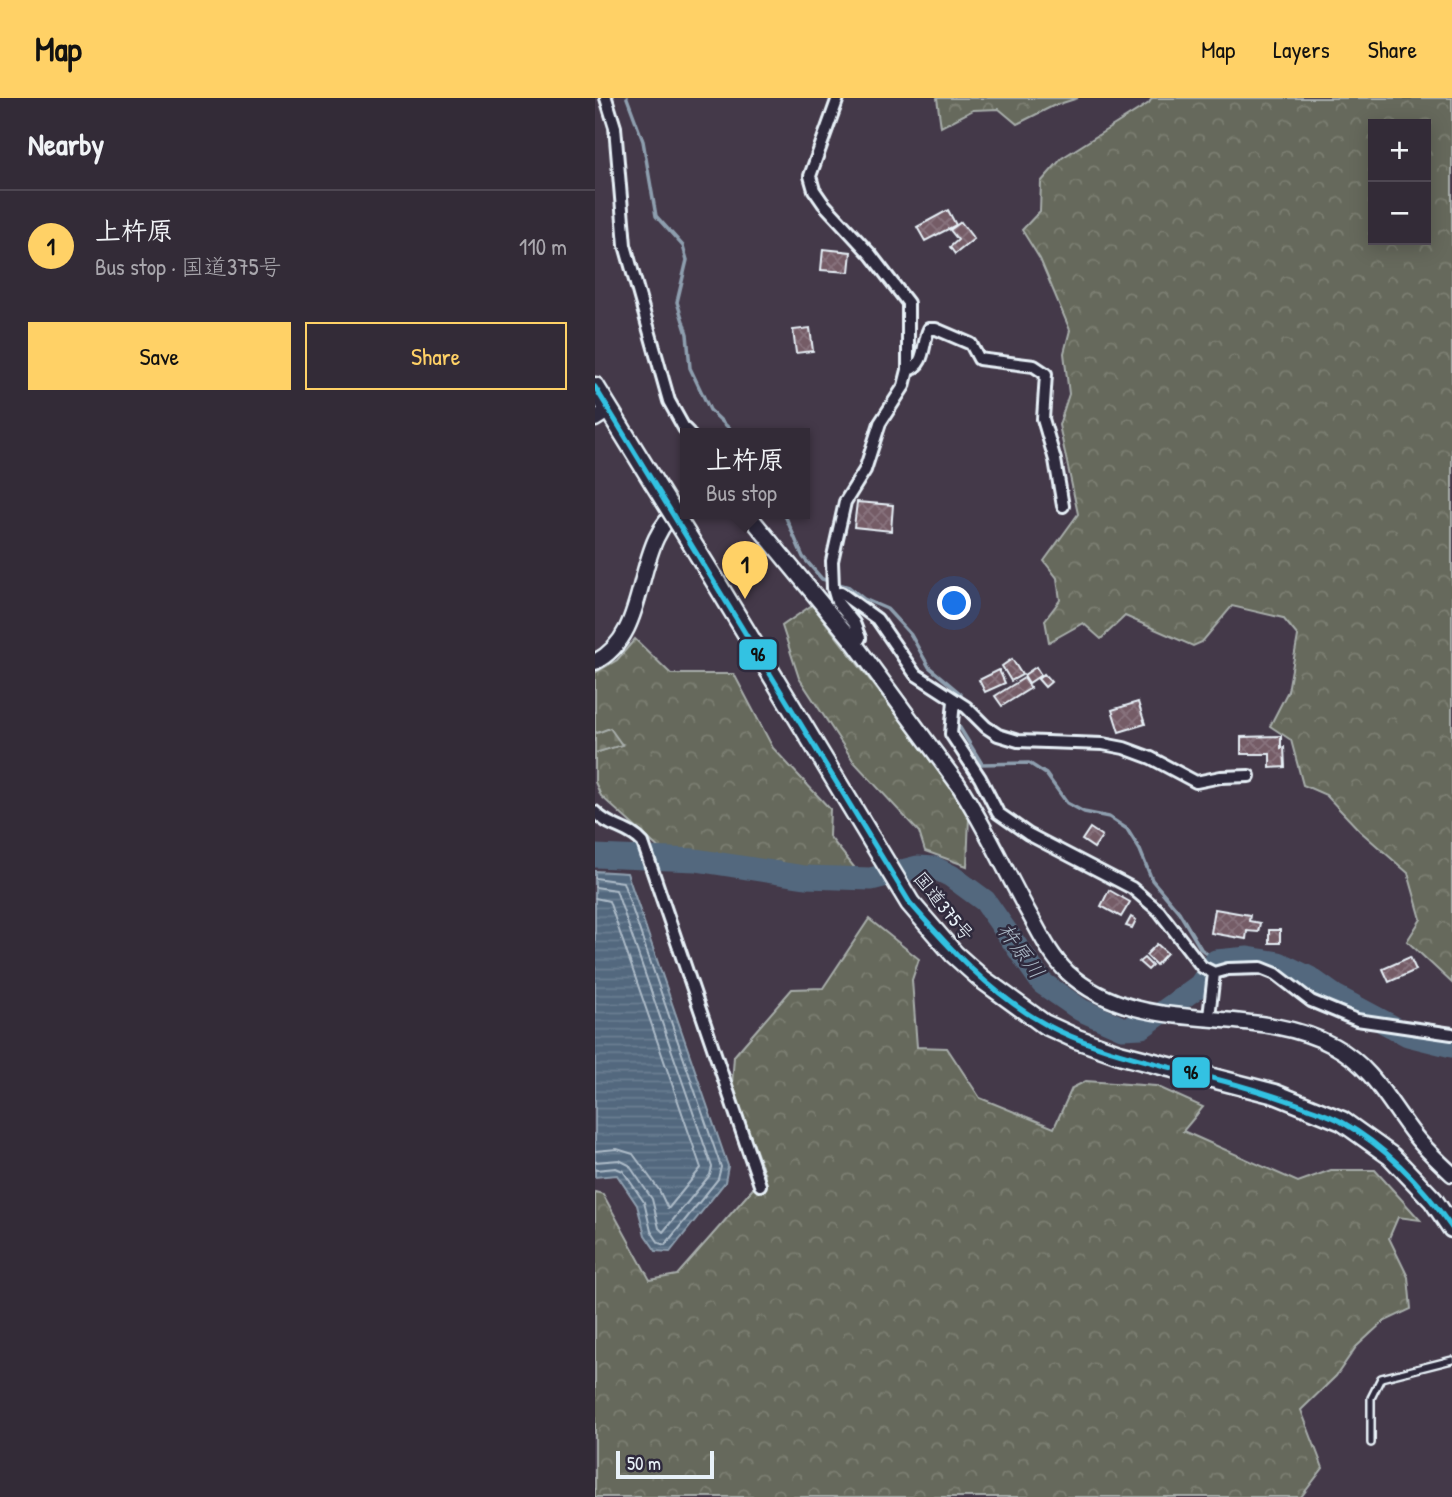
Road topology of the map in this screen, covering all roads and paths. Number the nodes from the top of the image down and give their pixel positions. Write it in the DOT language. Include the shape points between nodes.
graph roads {
  1 [pos="607,98"];
  2 [pos="838,98"];
  3 [pos="908,370"];
  4 [pos="595,387"];
  5 [pos="602,415"];
  6 [pos="684,428"];
  7 [pos="1063,506"];
  8 [pos="680,508"];
  9 [pos="752,519"];
  10 [pos="833,586"];
  11 [pos="855,644"];
  12 [pos="595,662"];
  13 [pos="954,701"];
  14 [pos="1249,776"];
  15 [pos="595,812"];
  16 [pos="1214,973"];
  17 [pos="1209,1017"];
  18 [pos="1452,1034"];
  19 [pos="1452,1174"];
  20 [pos="760,1185"];
  21 [pos="1452,1228"];
  22 [pos="1452,1360"];
  23 [pos="1371,1443"];
  1 -- 6 [label="street" via="615,127 625,245 669,401"];
  2 -- 3 [label="street" via="810,176 823,202 908,303"];
  3 -- 7 [label="street" via="922,356 929,329 936,329 971,344 979,359 1034,366 1046,374 1043,419"];
  3 -- 10 [label="street" via="904,386 880,423 865,470 845,502 832,561"];
  4 -- 5 [label="highway, 国道375号"];
  5 -- 21 [label="highway, 国道375号, bridge" via="653,481 910,903 954,954 1015,1004 1077,1039 1275,1094 1342,1121 1391,1156 1433,1200"];
  8 -- 12 [label="street" via="659,529 628,625 612,650"];
  9 -- 11 [label="street"];
  10 -- 11 [label="street" via="837,602 860,638"];
  10 -- 13 [label="street" via="877,619 915,674"];
  11 -- 17 [label="street" via="964,792 1048,949 1066,971 1103,996 1133,1008"];
  13 -- 14 [label="street" via="997,734 1018,741 1124,748 1196,782"];
  13 -- 16 [label="street" via="951,734 998,813 1028,834 1132,888 1159,911 1202,967"];
  15 -- 20 [label="street" via="633,832 643,843"];
  16 -- 17 [label="street"];
  16 -- 18 [label="street" via="1261,968 1311,1001 1357,1020"];
  17 -- 19 [label="street" via="1290,1029 1336,1047 1374,1078 1415,1136"];
  22 -- 23 [label="lane" via="1381,1378 1371,1398"];
}
